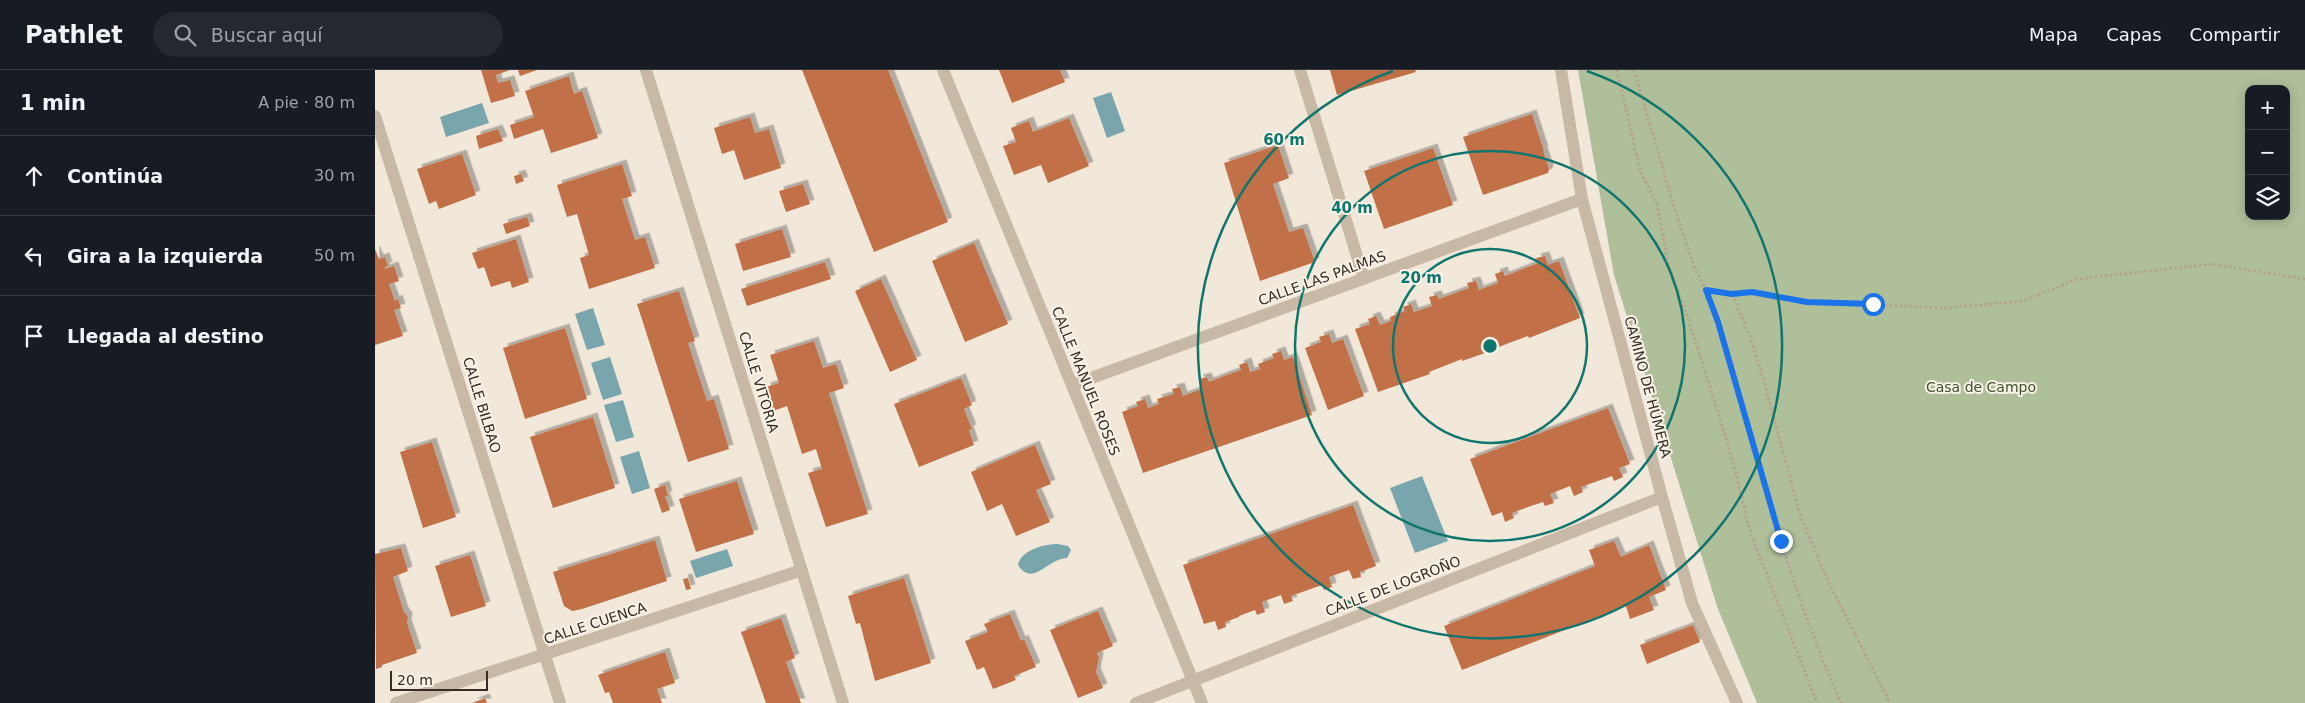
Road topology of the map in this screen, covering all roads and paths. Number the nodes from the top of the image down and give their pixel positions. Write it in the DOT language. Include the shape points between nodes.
graph roads {
  1 [pos="645,70"];
  2 [pos="943,70"];
  3 [pos="1300,70"];
  4 [pos="1561,70"];
  5 [pos="1617,70"];
  6 [pos="1634,70"];
  7 [pos="375,116"];
  8 [pos="1582,199"];
  9 [pos="1364,279"];
  10 [pos="2305,279"];
  11 [pos="1706,290"];
  12 [pos="1732,294"];
  13 [pos="1071,385"];
  14 [pos="1662,497"];
  15 [pos="802,570"];
  16 [pos="545,656"];
  17 [pos="1192,680"];
  18 [pos="397,703"];
  19 [pos="560,703"];
  20 [pos="843,703"];
  21 [pos="1136,703"];
  22 [pos="1202,703"];
  23 [pos="1737,703"];
  24 [pos="1817,703"];
  25 [pos="1841,703"];
  26 [pos="1890,703"];
  1 -- 15 [label="street, CALLE VITORIA"];
  2 -- 13 [label="street, CALLE MANUEL ROSES"];
  3 -- 9 [label="street"];
  4 -- 8 [label="street, CAMINO DE HÚMERA"];
  5 -- 24 [label="path" via="1640,171 1657,204 1669,267 1730,451 1751,534"];
  6 -- 11 [label="path" via="1675,210 1694,267"];
  7 -- 16 [label="street, CALLE BILBAO"];
  8 -- 9 [label="street, CALLE LAS PALMAS"];
  8 -- 14 [label="street, CAMINO DE HÚMERA"];
  9 -- 13 [label="street, CALLE LAS PALMAS"];
  10 -- 12 [label="path" via="2211,264 2077,280 2023,300 1945,308 1807,302 1752,292"];
  11 -- 12 [label="path"];
  11 -- 25 [label="path" via="1781,541"];
  12 -- 26 [label="path" via="1765,385 1800,515 1829,583"];
  13 -- 17 [label="street, CALLE MANUEL ROSES"];
  14 -- 17 [label="street, CALLE DE LOGROÑO"];
  14 -- 23 [label="street, CAMINO DE HÚMERA" via="1692,603"];
  15 -- 16 [label="street, CALLE CUENCA"];
  15 -- 20 [label="street, CALLE VITORIA"];
  16 -- 18 [label="street, CALLE CUENCA"];
  16 -- 19 [label="street, CALLE BILBAO"];
  17 -- 21 [label="street, CALLE DE LOGROÑO"];
  17 -- 22 [label="street, CALLE MANUEL ROSES"];
}
